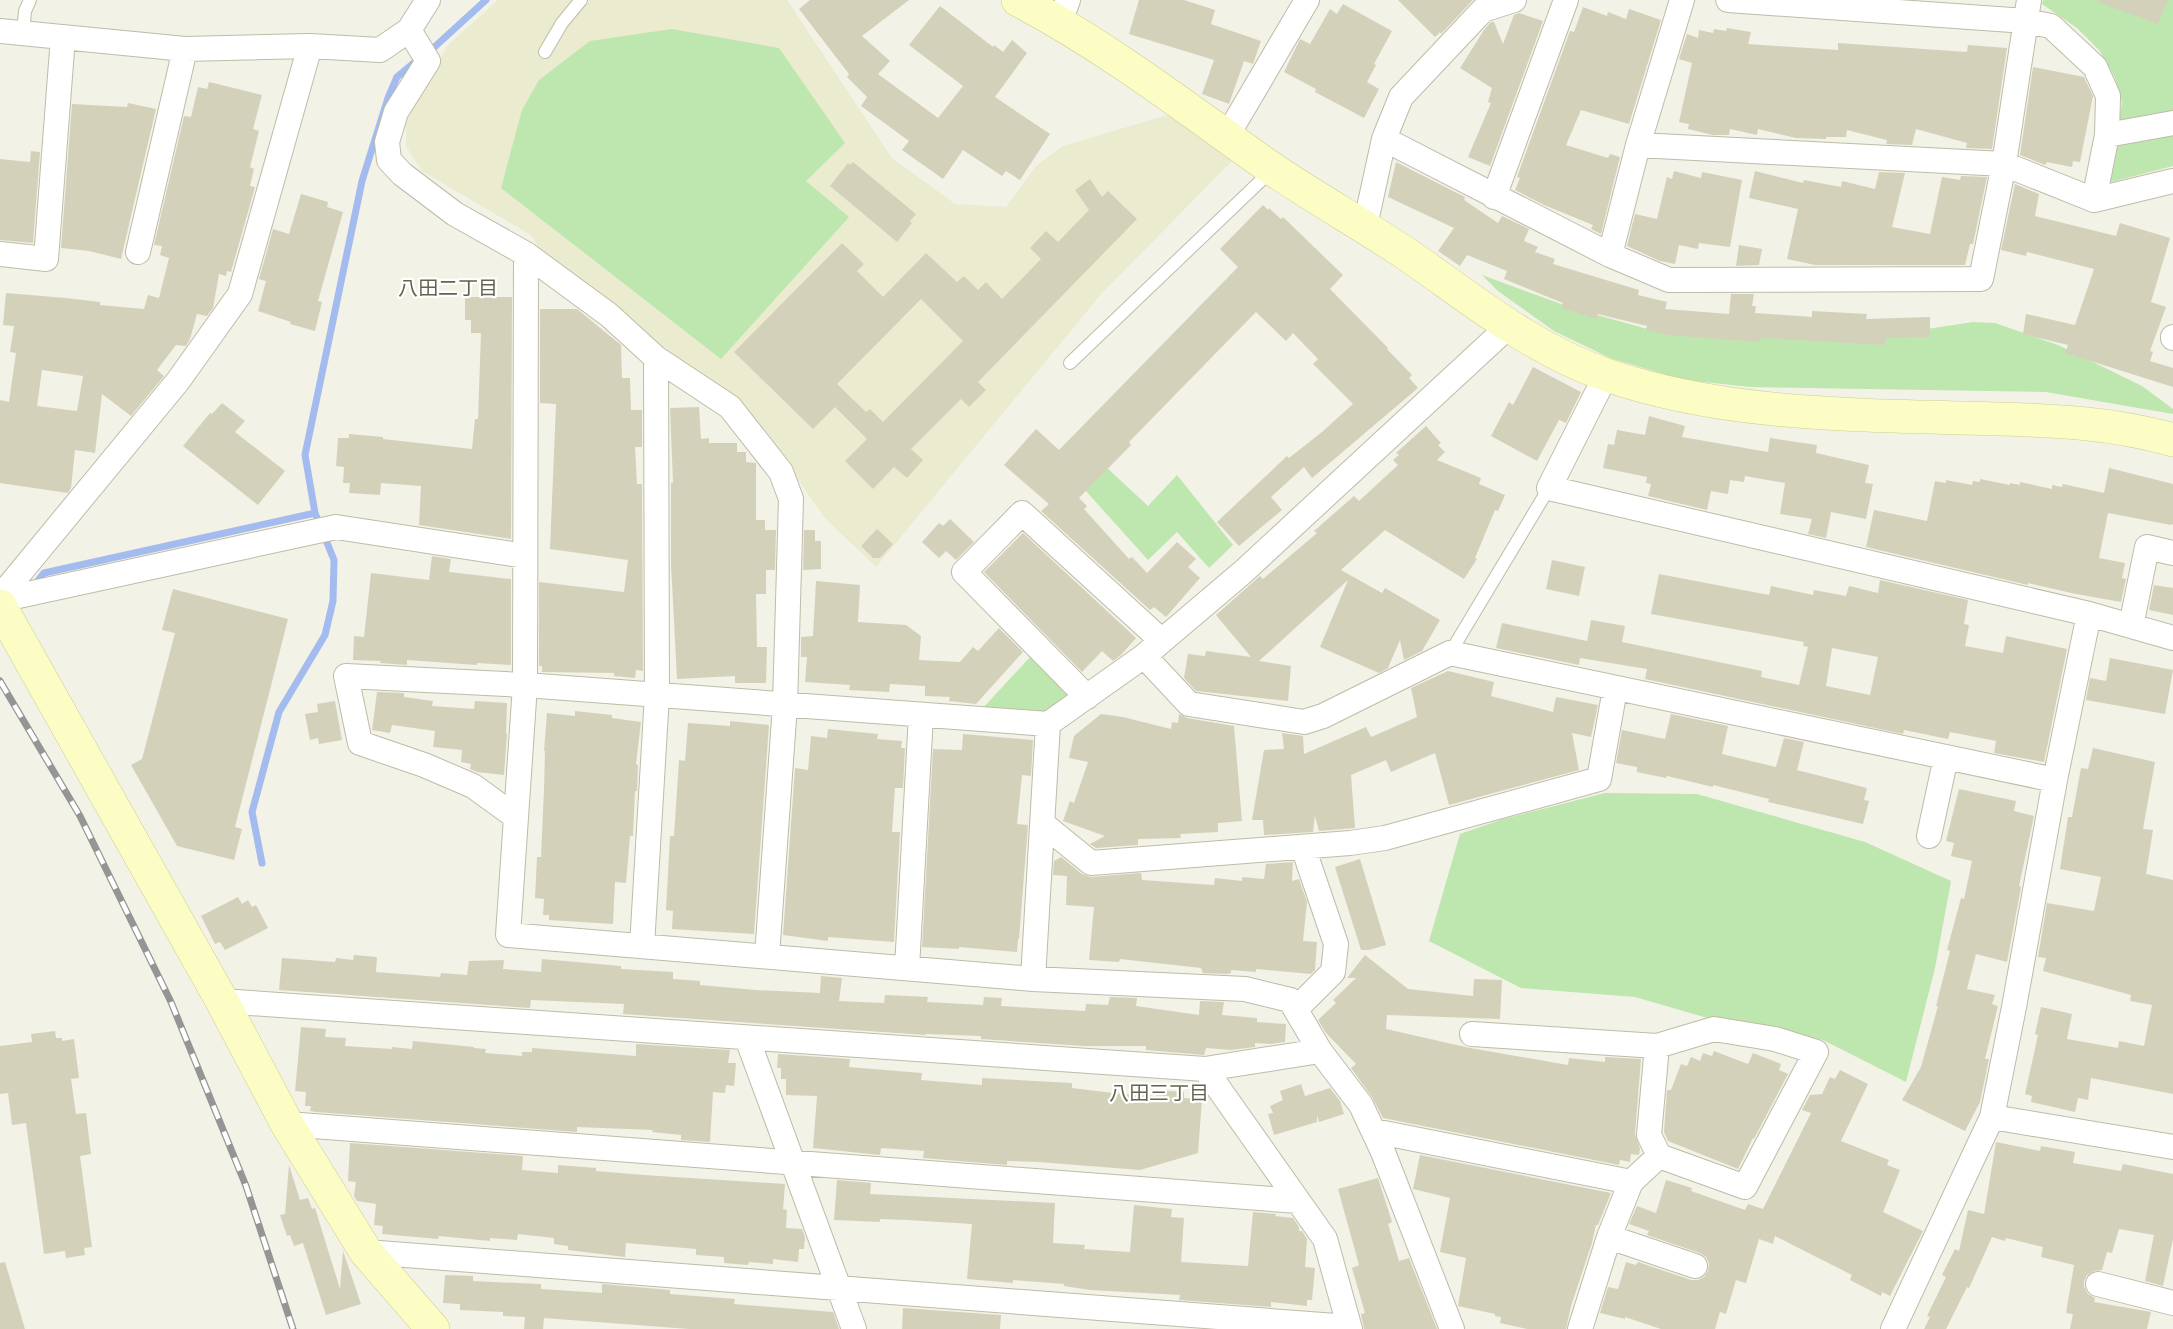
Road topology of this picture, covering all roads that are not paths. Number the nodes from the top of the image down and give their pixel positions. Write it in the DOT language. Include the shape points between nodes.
graph roads {
  1 [pos="30,0"];
  2 [pos="428,0"];
  3 [pos="581,0"];
  4 [pos="1018,0"];
  5 [pos="1307,0"];
  6 [pos="1514,0"];
  7 [pos="1566,0"];
  8 [pos="1682,0"];
  9 [pos="1728,0"];
  10 [pos="1064,11"];
  11 [pos="2027,11"];
  12 [pos="11,32"];
  13 [pos="63,37"];
  14 [pos="418,45"];
  15 [pos="310,46"];
  16 [pos="185,49"];
  17 [pos="545,52"];
  18 [pos="2173,123"];
  19 [pos="2107,135"];
  20 [pos="1227,136"];
  21 [pos="1384,139"];
  22 [pos="1638,146"];
  23 [pos="2004,164"];
  24 [pos="1273,169"];
  25 [pos="2173,181"];
  26 [pos="1494,197"];
  27 [pos="2094,200"];
  28 [pos="1365,226"];
  29 [pos="138,252"];
  30 [pos="0,254"];
  31 [pos="526,254"];
  32 [pos="1610,255"];
  33 [pos="1510,326"];
  34 [pos="656,358"];
  35 [pos="1070,363"];
  36 [pos="1606,375"];
  37 [pos="2173,440"];
  38 [pos="1549,488"];
  39 [pos="2173,553"];
  40 [pos="525,556"];
  41 [pos="0,598"];
  42 [pos="0,606"];
  43 [pos="2089,614"];
  44 [pos="2131,626"];
  45 [pos="2173,638"];
  46 [pos="1152,648"];
  47 [pos="1450,654"];
  48 [pos="525,685"];
  49 [pos="1616,689"];
  50 [pos="657,695"];
  51 [pos="1087,697"];
  52 [pos="785,705"];
  53 [pos="921,715"];
  54 [pos="1048,724"];
  55 [pos="1946,757"];
  56 [pos="2055,780"];
  57 [pos="516,817"];
  58 [pos="1043,824"];
  59 [pos="1929,836"];
  60 [pos="1303,847"];
  61 [pos="642,946"];
  62 [pos="767,956"];
  63 [pos="907,968"];
  64 [pos="1034,979"];
  65 [pos="222,1001"];
  66 [pos="1296,1009"];
  67 [pos="1472,1034"];
  68 [pos="747,1038"];
  69 [pos="1657,1046"];
  70 [pos="1320,1051"];
  71 [pos="1205,1070"];
  72 [pos="1992,1117"];
  73 [pos="287,1124"];
  74 [pos="1374,1131"];
  75 [pos="2173,1148"];
  76 [pos="1659,1156"];
  77 [pos="792,1162"];
  78 [pos="1631,1182"];
  79 [pos="1298,1201"];
  80 [pos="1609,1237"];
  81 [pos="366,1252"];
  82 [pos="1695,1266"];
  83 [pos="2098,1284"];
  84 [pos="838,1288"];
  85 [pos="2173,1303"];
  86 [pos="1350,1328"];
  87 [pos="433,1329"];
  88 [pos="854,1329"];
  89 [pos="1452,1329"];
  90 [pos="1580,1329"];
  91 [pos="1893,1329"];
  1 -- 12 [label="lane"];
  2 -- 14 [label="street"];
  3 -- 17 [label="lane" via="562,22"];
  4 -- 10 [label="street"];
  5 -- 20 [label="street"];
  6 -- 21 [label="street" via="1483,10 1436,60 1401,98"];
  7 -- 26 [label="street"];
  8 -- 22 [label="street"];
  9 -- 11 [label="street"];
  10 -- 20 [label="street"];
  11 -- 19 [label="street" via="2051,26 2095,67 2108,96"];
  11 -- 23 [label="street"];
  12 -- 13 [label="street"];
  13 -- 16 [label="street"];
  13 -- 30 [label="street" via="46,259"];
  14 -- 15 [label="street" via="380,50"];
  14 -- 31 [label="street" via="428,61 396,112 387,142 389,160 455,214"];
  15 -- 16 [label="street"];
  15 -- 41 [label="street" via="240,294 178,381"];
  16 -- 29 [label="street"];
  18 -- 19 [label="street"];
  19 -- 27 [label="street"];
  20 -- 24 [label="street"];
  21 -- 26 [label="street"];
  21 -- 28 [label="street"];
  22 -- 23 [label="street"];
  22 -- 32 [label="street"];
  23 -- 27 [label="street"];
  23 -- 32 [label="street" via="1981,279 1669,280"];
  24 -- 28 [label="street"];
  24 -- 35 [label="lane"];
  25 -- 27 [label="street"];
  26 -- 32 [label="street"];
  28 -- 33 [label="street"];
  31 -- 34 [label="street" via="609,315"];
  31 -- 40 [label="street"];
  33 -- 36 [label="street" via="1564,359"];
  33 -- 46 [label="street" via="1243,572"];
  34 -- 50 [label="street"];
  34 -- 52 [label="street" via="730,407 781,472 791,499"];
  36 -- 37 [label="street" via="1713,403 1867,416 2074,422"];
  36 -- 38 [label="street"];
  38 -- 43 [label="street"];
  38 -- 47 [label="lane"];
  39 -- 44 [label="street" via="2147,547"];
  40 -- 41 [label="street" via="336,527"];
  40 -- 48 [label="street"];
  42 -- 65 [label="street"];
  43 -- 44 [label="street"];
  43 -- 56 [label="street"];
  44 -- 45 [label="street"];
  46 -- 47 [label="street" via="1189,704 1304,722"];
  46 -- 51 [label="street"];
  46 -- 51 [label="street" via="1022,513 964,572"];
  47 -- 49 [label="street"];
  48 -- 50 [label="street"];
  48 -- 57 [label="street"];
  48 -- 57 [label="street" via="346,676 360,743 473,786"];
  49 -- 55 [label="street"];
  49 -- 60 [label="street" via="1599,778 1385,838"];
  50 -- 52 [label="street"];
  50 -- 61 [label="street"];
  51 -- 54 [label="street"];
  52 -- 53 [label="street"];
  52 -- 62 [label="street"];
  53 -- 54 [label="street"];
  53 -- 63 [label="street"];
  54 -- 58 [label="street"];
  55 -- 56 [label="street"];
  55 -- 59 [label="street"];
  56 -- 72 [label="street"];
  57 -- 61 [label="street" via="508,934"];
  58 -- 60 [label="street" via="1091,863"];
  58 -- 64 [label="street"];
  60 -- 66 [label="street" via="1336,944 1333,972"];
  61 -- 62 [label="street"];
  62 -- 63 [label="street"];
  63 -- 64 [label="street"];
  64 -- 66 [label="street" via="1245,989 1290,1000"];
  65 -- 68 [label="street"];
  65 -- 73 [label="street"];
  66 -- 70 [label="street"];
  67 -- 69 [label="street"];
  68 -- 71 [label="street"];
  68 -- 77 [label="street"];
  69 -- 76 [label="street" via="1650,1135"];
  69 -- 76 [label="street" via="1714,1029 1774,1039 1816,1052 1745,1187"];
  70 -- 71 [label="street"];
  70 -- 74 [label="street" via="1361,1105"];
  71 -- 79 [label="street"];
  72 -- 75 [label="street"];
  72 -- 91 [label="street"];
  73 -- 77 [label="street"];
  73 -- 81 [label="street"];
  74 -- 78 [label="street"];
  74 -- 89 [label="street"];
  76 -- 78 [label="street"];
  77 -- 79 [label="street"];
  77 -- 84 [label="street"];
  78 -- 80 [label="street"];
  79 -- 86 [label="street" via="1325,1239"];
  80 -- 82 [label="street"];
  80 -- 90 [label="street"];
  81 -- 84 [label="street"];
  81 -- 87 [label="street"];
  83 -- 85 [label="street"];
  84 -- 86 [label="street"];
  84 -- 88 [label="street"];
}
